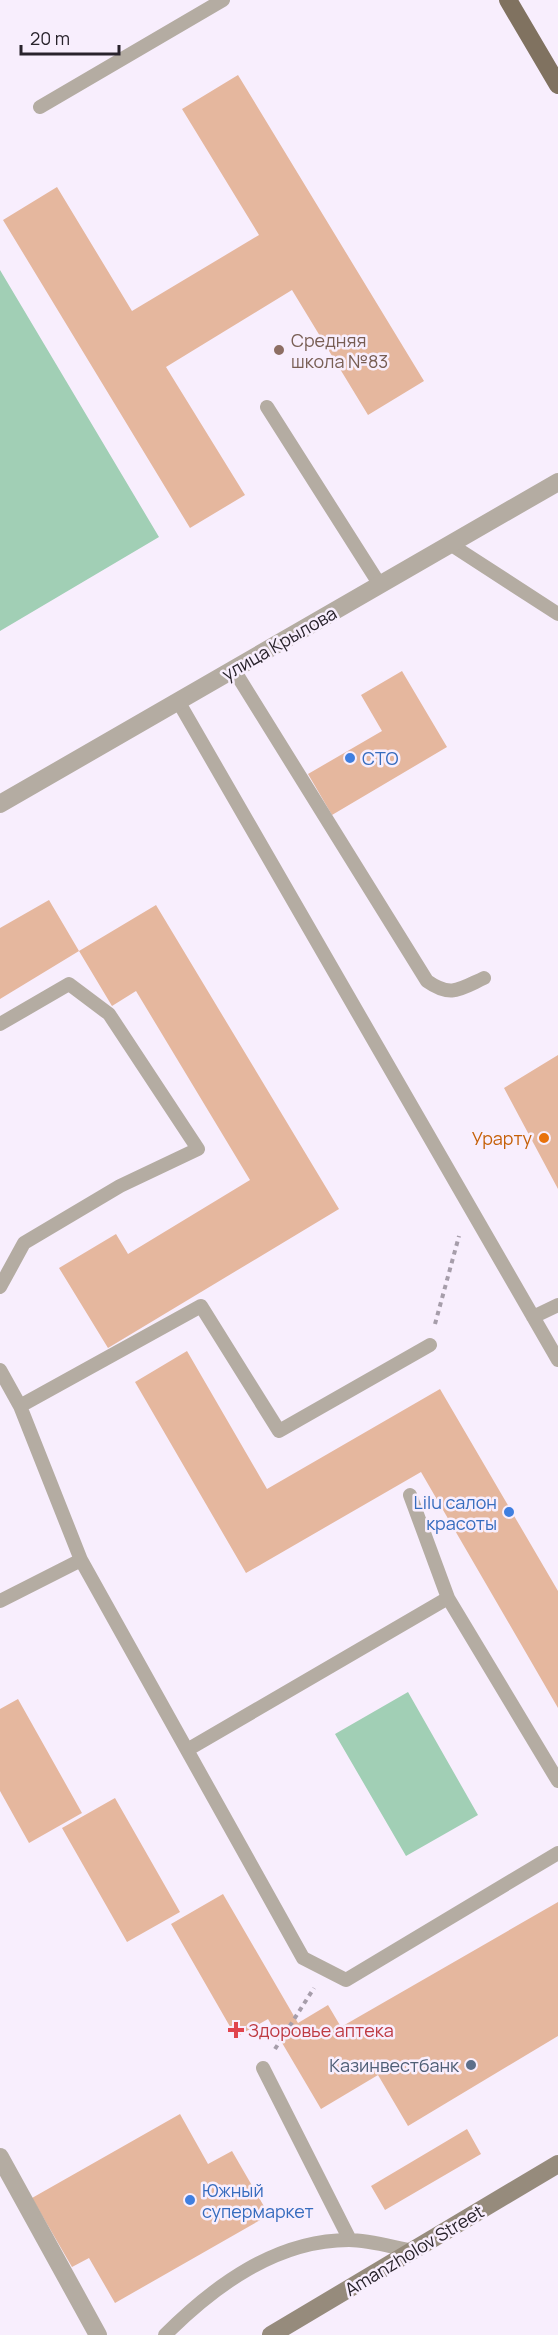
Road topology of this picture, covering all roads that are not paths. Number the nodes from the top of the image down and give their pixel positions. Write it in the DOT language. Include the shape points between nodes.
graph roads {
  1 [pos="223,0"];
  2 [pos="508,0"];
  3 [pos="558,85"];
  4 [pos="40,106"];
  5 [pos="267,407"];
  6 [pos="558,482"];
  7 [pos="450,544"];
  8 [pos="380,585"];
  9 [pos="558,614"];
  10 [pos="234,670"];
  11 [pos="178,701"];
  12 [pos="0,804"];
  13 [pos="484,978"];
  14 [pos="0,1024"];
  15 [pos="0,1287"];
  16 [pos="558,1305"];
  17 [pos="533,1317"];
  18 [pos="430,1346"];
  19 [pos="558,1360"];
  20 [pos="0,1370"];
  21 [pos="20,1406"];
  22 [pos="410,1495"];
  23 [pos="81,1560"];
  24 [pos="448,1598"];
  25 [pos="0,1601"];
  26 [pos="187,1750"];
  27 [pos="558,1781"];
  28 [pos="558,1853"];
  29 [pos="263,2068"];
  30 [pos="0,2157"];
  31 [pos="558,2164"];
  32 [pos="350,2240"];
  33 [pos="413,2251"];
  34 [pos="98,2335"];
  35 [pos="165,2335"];
  36 [pos="271,2335"];
  1 -- 4 [label="lane"];
  2 -- 3 [label="main road"];
  5 -- 8 [label="lane"];
  6 -- 7 [label="street, улица Крылова"];
  7 -- 8 [label="street, улица Крылова"];
  7 -- 9 [label="lane"];
  8 -- 10 [label="street, улица Крылова"];
  10 -- 11 [label="street, улица Крылова"];
  10 -- 13 [label="lane" via="427,981 439,990 454,992"];
  11 -- 12 [label="street, улица Крылова"];
  11 -- 17 [label="lane"];
  14 -- 15 [label="lane" via="69,984 109,1014 198,1149 120,1186 24,1243"];
  16 -- 17 [label="lane"];
  17 -- 19 [label="lane"];
  18 -- 21 [label="lane" via="279,1431 201,1306"];
  20 -- 21 [label="lane"];
  21 -- 23 [label="lane"];
  22 -- 24 [label="lane"];
  23 -- 25 [label="lane"];
  23 -- 26 [label="lane"];
  24 -- 26 [label="lane"];
  24 -- 27 [label="lane"];
  26 -- 28 [label="lane" via="303,1958 346,1980"];
  29 -- 32 [label="lane"];
  30 -- 34 [label="street"];
  31 -- 33 [label="main road, Amanzholov Street"];
  32 -- 33 [label="lane"];
  32 -- 35 [label="lane" via="312,2245 257,2262 200,2300"];
  33 -- 36 [label="main road, Amanzholov Street"];
}
